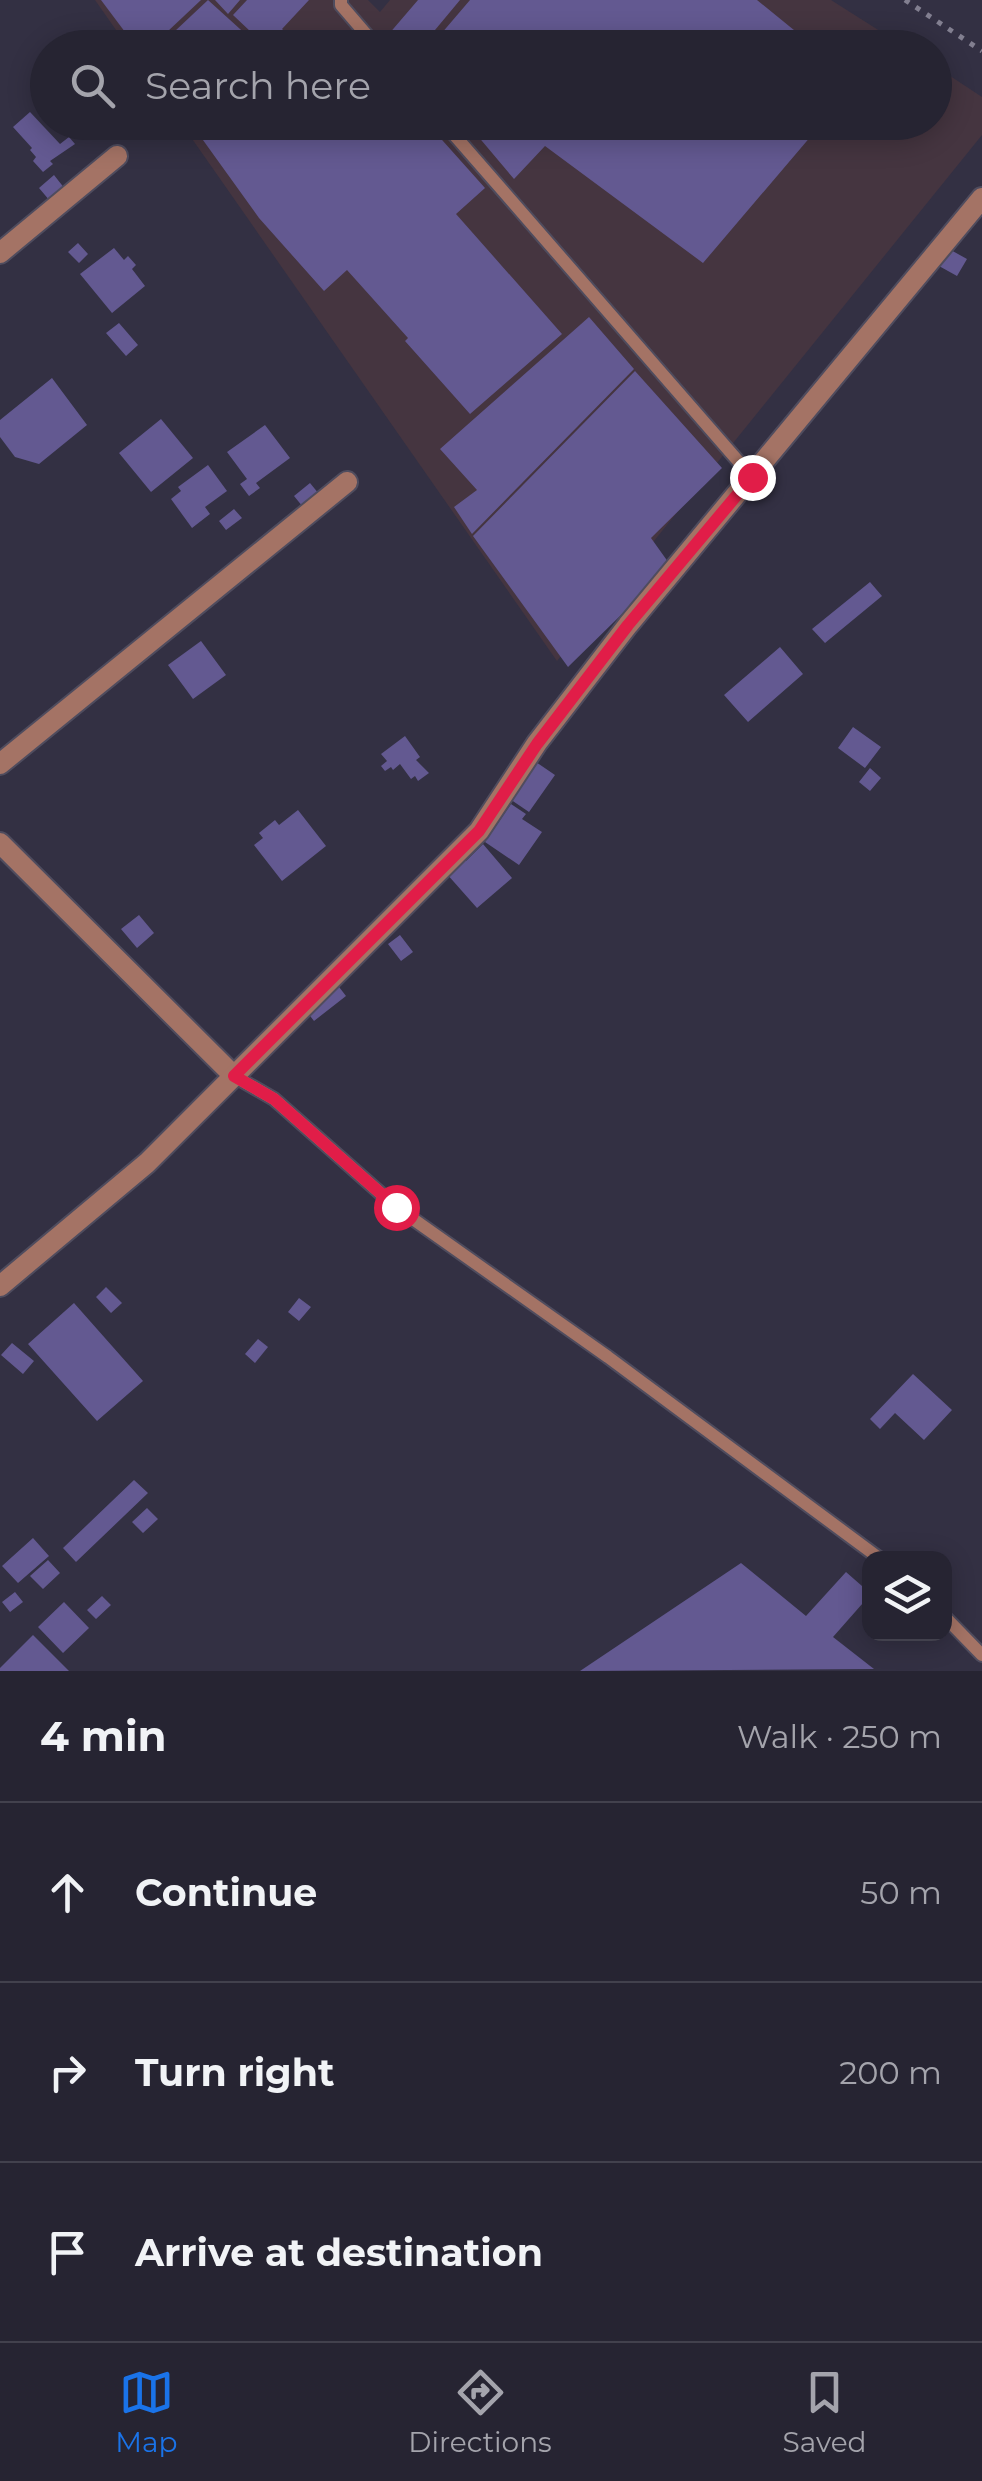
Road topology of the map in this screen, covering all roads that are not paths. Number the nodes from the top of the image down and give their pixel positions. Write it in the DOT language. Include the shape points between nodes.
graph roads {
  1 [pos="341,0"];
  2 [pos="363,30"];
  3 [pos="459,140"];
  4 [pos="117,156"];
  5 [pos="982,198"];
  6 [pos="0,254"];
  7 [pos="752,477"];
  8 [pos="347,482"];
  9 [pos="0,764"];
  10 [pos="0,843"];
  11 [pos="234,1076"];
  12 [pos="0,1286"];
  13 [pos="870,1551"];
  14 [pos="952,1624"];
  15 [pos="982,1655"];
  1 -- 2 [label="lane"];
  3 -- 7 [label="lane"];
  4 -- 6 [label="street"];
  5 -- 7 [label="street"];
  7 -- 11 [label="street" via="548,728 479,831"];
  8 -- 9 [label="street"];
  10 -- 11 [label="street"];
  11 -- 12 [label="street" via="147,1163"];
  11 -- 13 [label="lane" via="274,1099 396,1207"];
  14 -- 15 [label="lane"];
}
